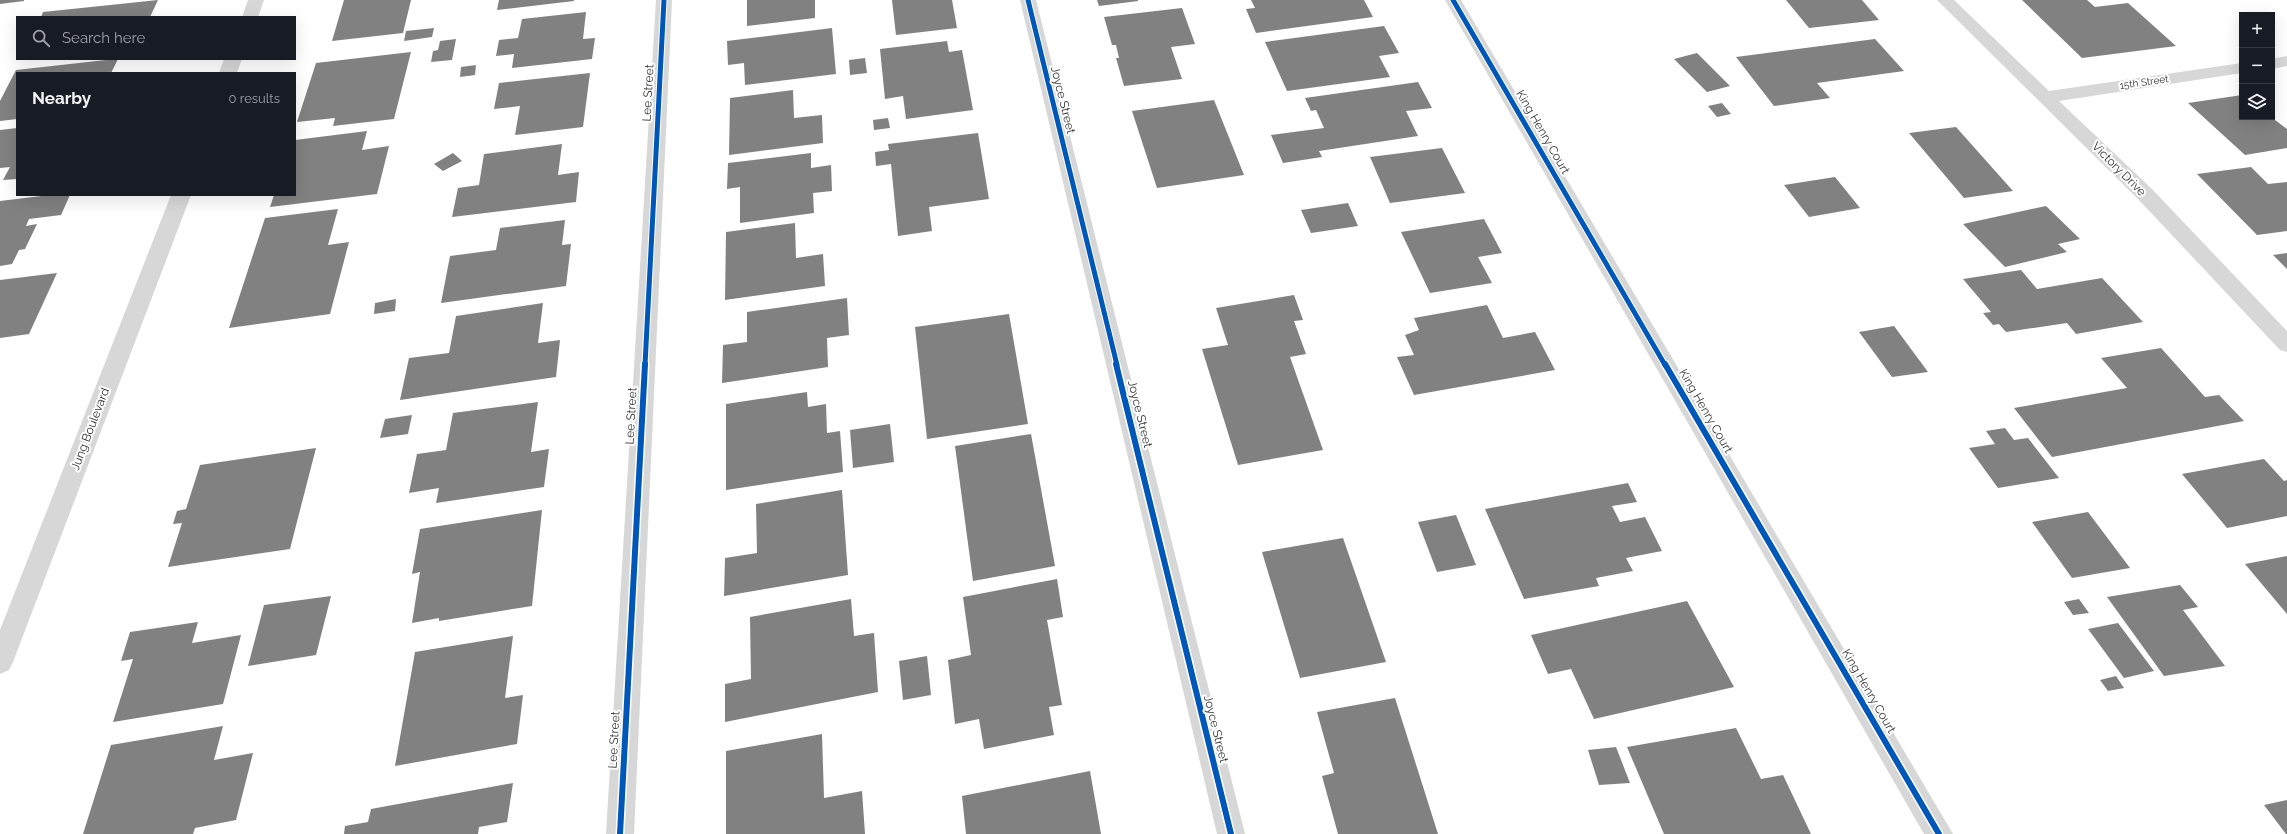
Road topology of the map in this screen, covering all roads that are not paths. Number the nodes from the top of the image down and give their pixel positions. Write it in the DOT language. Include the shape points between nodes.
graph roads {
  1 [pos="256,0"];
  2 [pos="664,0"];
  3 [pos="1028,0"];
  4 [pos="1453,0"];
  5 [pos="1945,0"];
  6 [pos="250,16"];
  7 [pos="233,60"];
  8 [pos="2287,61"];
  9 [pos="2275,63"];
  10 [pos="2239,68"];
  11 [pos="228,72"];
  12 [pos="2045,97"];
  13 [pos="181,196"];
  14 [pos="2287,344"];
  15 [pos="0,662"];
  16 [pos="620,834"];
  17 [pos="1231,834"];
  18 [pos="1939,834"];
  1 -- 6 [label="street"];
  2 -- 16 [label="street, Lee Street"];
  3 -- 17 [label="street, Joyce Street"];
  4 -- 18 [label="street, King Henry Court"];
  5 -- 12 [label="street, Victory Drive"];
  7 -- 11 [label="street"];
  8 -- 9 [label="street"];
  10 -- 12 [label="street, 15th Street"];
  12 -- 14 [label="street, Victory Drive" via="2144,194"];
  13 -- 15 [label="street, Jung Boulevard"];
}
